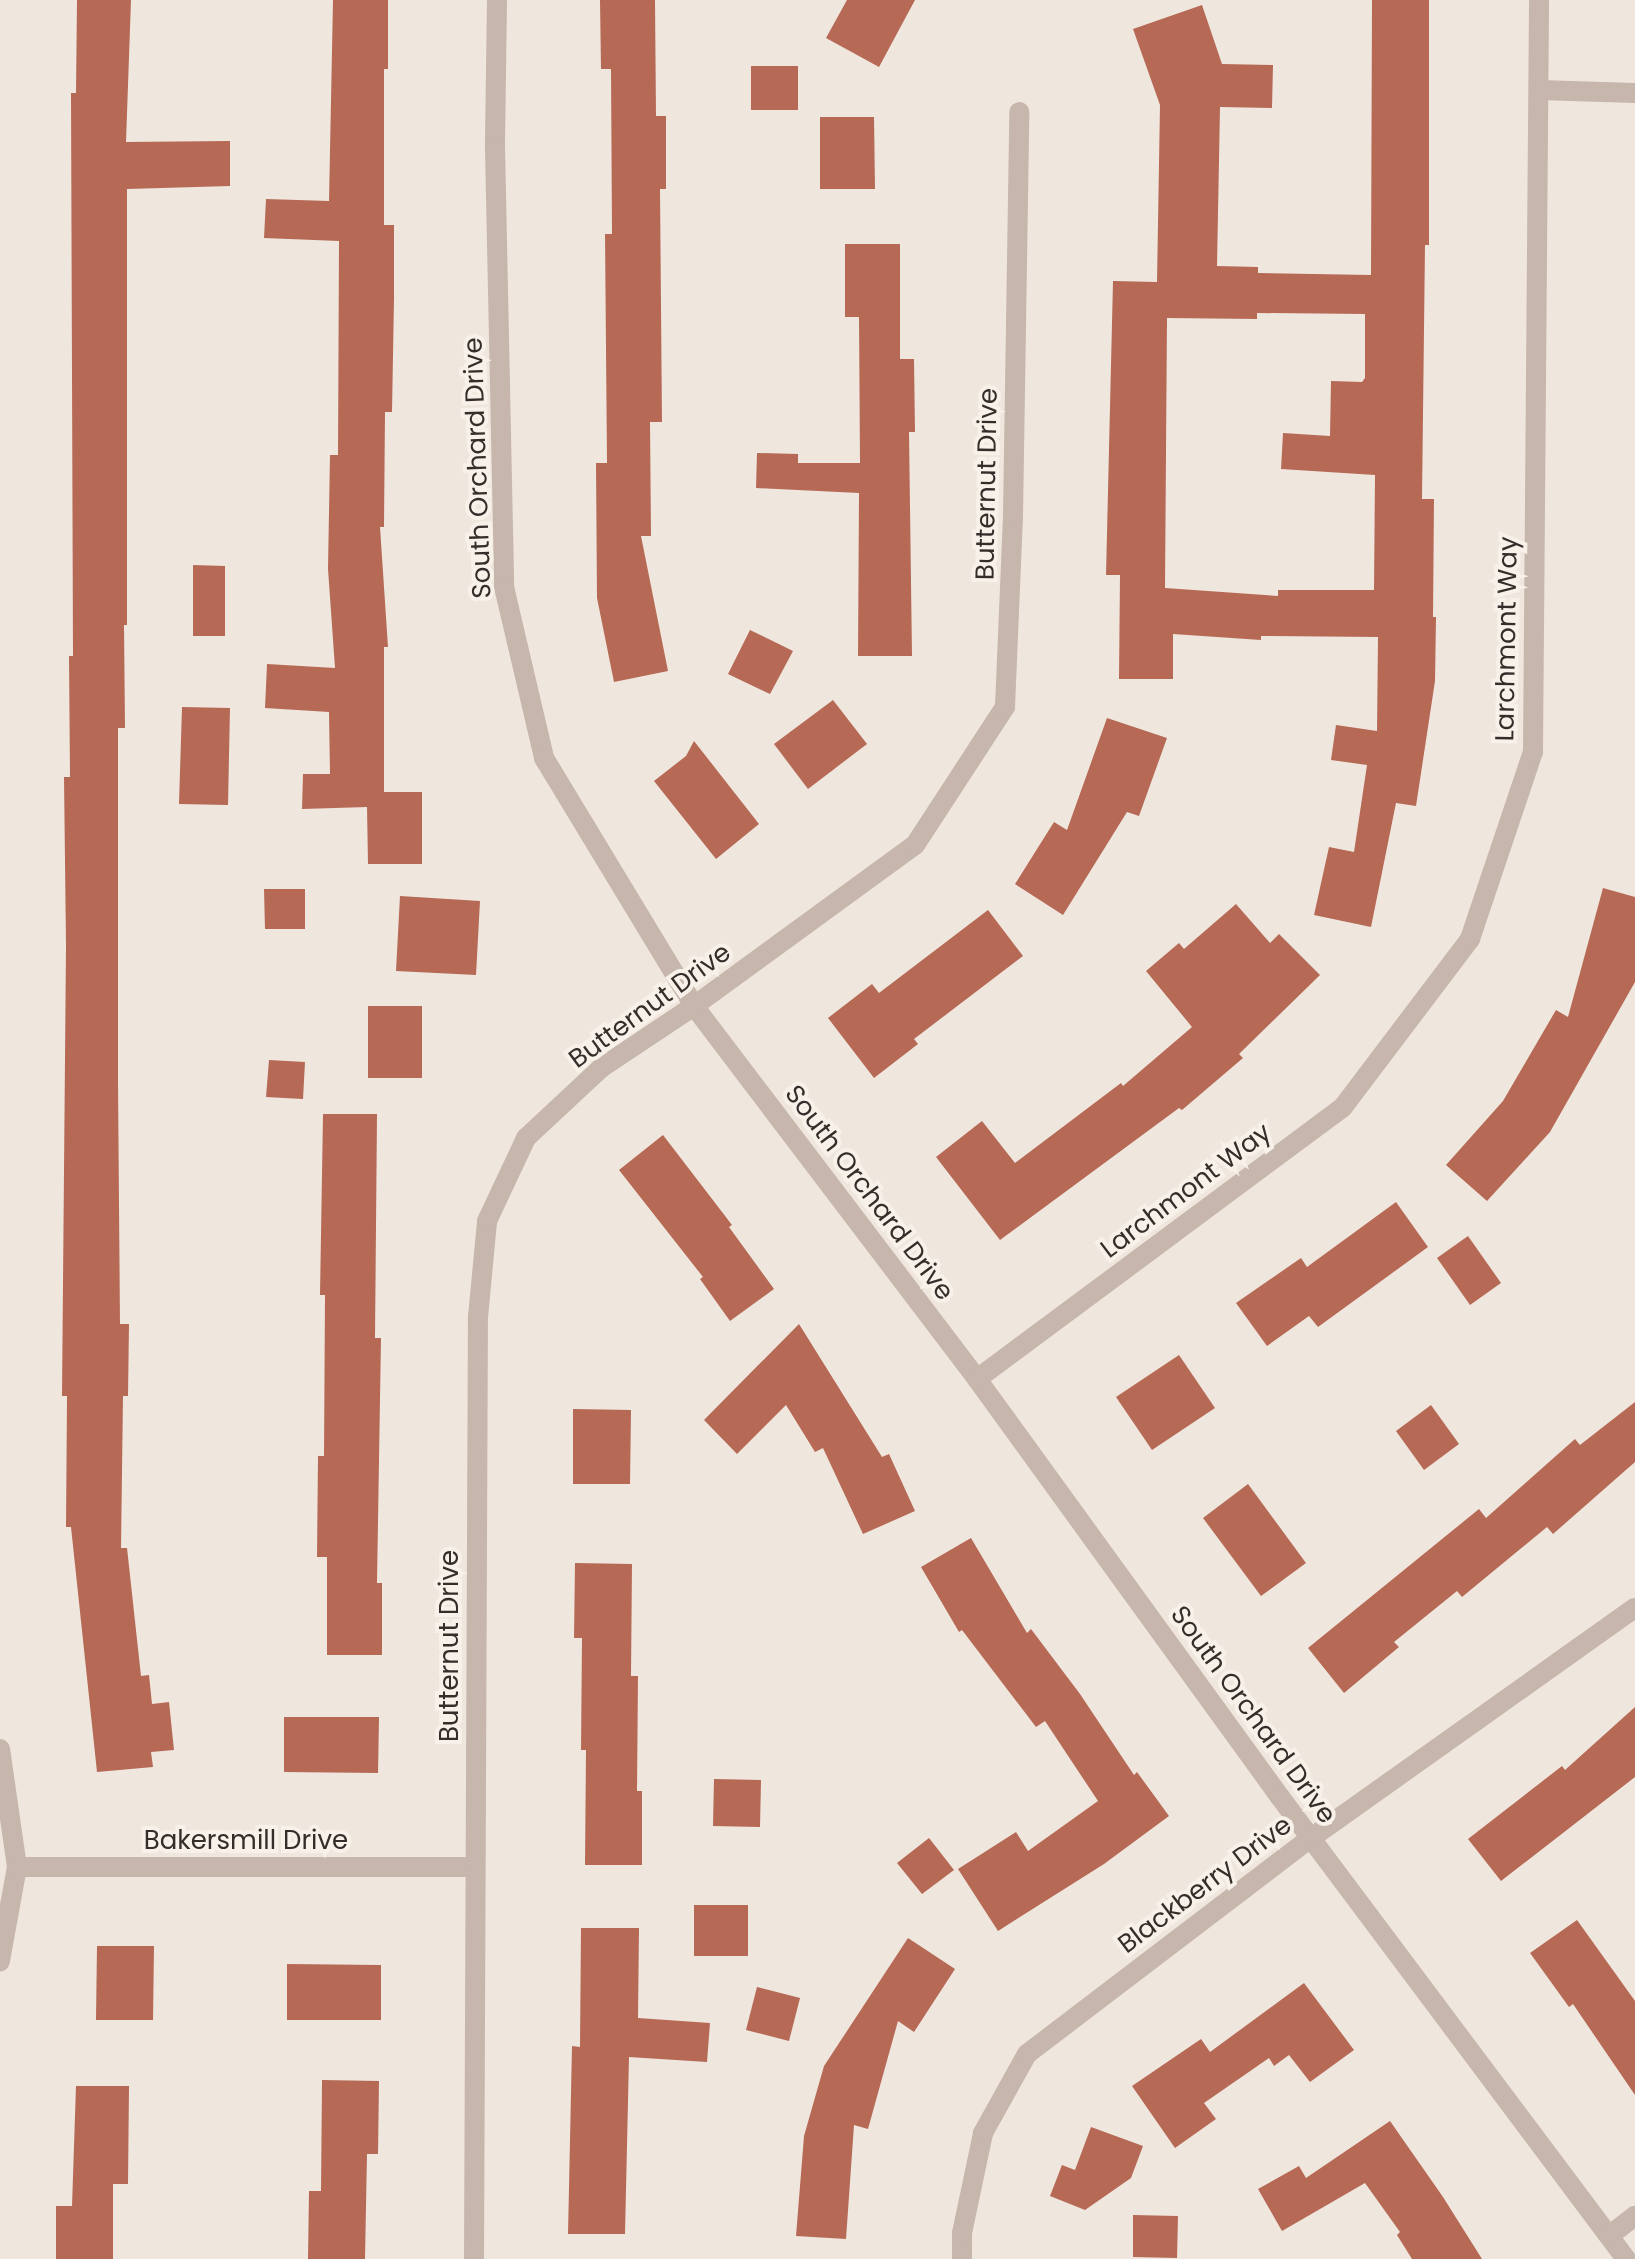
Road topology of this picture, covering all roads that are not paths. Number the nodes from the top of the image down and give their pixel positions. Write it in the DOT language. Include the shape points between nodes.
graph roads {
  1 [pos="497,0"];
  2 [pos="1539,0"];
  3 [pos="1539,90"];
  4 [pos="1635,93"];
  5 [pos="1019,112"];
  6 [pos="694,1006"];
  7 [pos="977,1379"];
  8 [pos="1635,1608"];
  9 [pos="0,1749"];
  10 [pos="1311,1838"];
  11 [pos="17,1867"];
  12 [pos="475,1867"];
  13 [pos="0,1961"];
  14 [pos="1635,2216"];
  15 [pos="1609,2236"];
  16 [pos="474,2259"];
  17 [pos="962,2259"];
  18 [pos="1626,2259"];
  1 -- 6 [label="street, South Orchard Drive" via="504,587 544,758"];
  2 -- 3 [label="street, Larchmont Way"];
  3 -- 4 [label="street"];
  3 -- 7 [label="street, Larchmont Way" via="1533,752 1470,939 1343,1107"];
  5 -- 6 [label="street, Butternut Drive" via="1005,707 915,845"];
  6 -- 7 [label="street, South Orchard Drive"];
  6 -- 12 [label="street, Butternut Drive" via="601,1068 526,1138 487,1221 478,1317"];
  7 -- 10 [label="street, South Orchard Drive"];
  8 -- 10 [label="street, Blackberry Drive"];
  9 -- 11 [label="street"];
  10 -- 15 [label="street, South Orchard Drive"];
  10 -- 17 [label="street, Blackberry Drive" via="1027,2054 983,2133 962,2233"];
  11 -- 12 [label="street, Bakersmill Drive"];
  11 -- 13 [label="street"];
  12 -- 16 [label="street, Butternut Drive"];
  14 -- 15 [label="street"];
  15 -- 18 [label="street, South Orchard Drive"];
}
